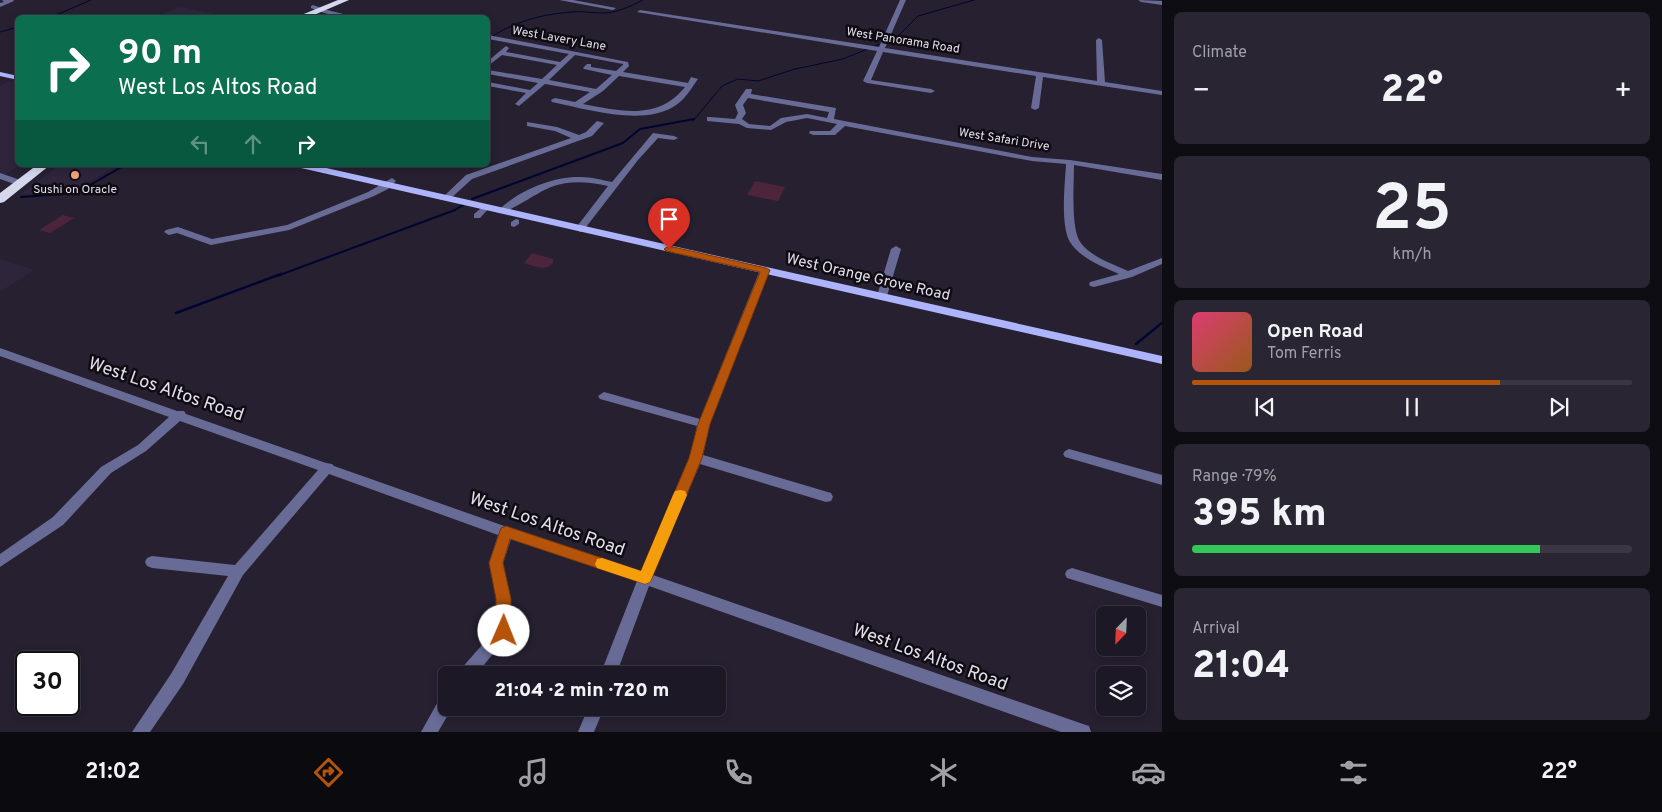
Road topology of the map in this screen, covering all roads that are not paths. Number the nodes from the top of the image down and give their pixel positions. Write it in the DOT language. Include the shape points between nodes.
graph roads {
  1 [pos="5,0"];
  2 [pos="332,0"];
  3 [pos="345,0"];
  4 [pos="562,0"];
  5 [pos="903,0"];
  6 [pos="1141,0"];
  7 [pos="1162,3"];
  8 [pos="0,5"];
  9 [pos="315,8"];
  10 [pos="613,8"];
  11 [pos="640,12"];
  12 [pos="298,15"];
  13 [pos="344,15"];
  14 [pos="490,38"];
  15 [pos="1099,40"];
  16 [pos="513,42"];
  17 [pos="880,48"];
  18 [pos="574,53"];
  19 [pos="501,54"];
  20 [pos="490,62"];
  21 [pos="561,64"];
  22 [pos="589,65"];
  23 [pos="0,69"];
  24 [pos="15,72"];
  25 [pos="490,73"];
  26 [pos="616,73"];
  27 [pos="0,74"];
  28 [pos="1040,74"];
  29 [pos="15,77"];
  30 [pos="543,81"];
  31 [pos="1101,83"];
  32 [pos="490,84"];
  33 [pos="597,91"];
  34 [pos="931,91"];
  35 [pos="531,92"];
  36 [pos="1162,93"];
  37 [pos="555,100"];
  38 [pos="519,104"];
  39 [pos="577,104"];
  40 [pos="1035,108"];
  41 [pos="710,119"];
  42 [pos="830,120"];
  43 [pos="600,122"];
  44 [pos="739,122"];
  45 [pos="530,124"];
  46 [pos="842,124"];
  47 [pos="813,133"];
  48 [pos="579,138"];
  49 [pos="674,138"];
  50 [pos="1070,162"];
  51 [pos="28,167"];
  52 [pos="39,167"];
  53 [pos="311,167"];
  54 [pos="334,167"];
  55 [pos="1162,177"];
  56 [pos="6,181"];
  57 [pos="390,183"];
  58 [pos="614,186"];
  59 [pos="446,198"];
  60 [pos="0,200"];
  61 [pos="486,207"];
  62 [pos="503,211"];
  63 [pos="477,216"];
  64 [pos="580,229"];
  65 [pos="169,232"];
  66 [pos="896,249"];
  67 [pos="1162,261"];
  68 [pos="766,270"];
  69 [pos="1128,276"];
  70 [pos="1094,284"];
  71 [pos="882,296"];
  72 [pos="0,352"];
  73 [pos="1162,360"];
  74 [pos="604,396"];
  75 [pos="180,414"];
  76 [pos="704,424"];
  77 [pos="1069,454"];
  78 [pos="696,458"];
  79 [pos="328,467"];
  80 [pos="1162,480"];
  81 [pos="826,497"];
  82 [pos="506,532"];
  83 [pos="0,561"];
  84 [pos="152,562"];
  85 [pos="238,571"];
  86 [pos="1072,574"];
  87 [pos="645,578"];
  88 [pos="1162,601"];
  89 [pos="474,666"];
  90 [pos="611,666"];
  91 [pos="438,716"];
  92 [pos="593,716"];
  93 [pos="140,732"];
  94 [pos="429,732"];
  95 [pos="586,732"];
  96 [pos="1083,732"];
  1 -- 8 [label="street" via="11,1"];
  2 -- 9 [label="highway"];
  3 -- 9 [label="highway"];
  4 -- 10 [label="street"];
  5 -- 17 [label="street"];
  6 -- 7 [label="street"];
  9 -- 12 [label="highway"];
  9 -- 13 [label="street"];
  11 -- 17 [label="street, West Panorama Road"];
  14 -- 16 [label="street, West Lavery Lane"];
  15 -- 31 [label="street"];
  16 -- 18 [label="street, West Lavery Lane"];
  16 -- 19 [label="street"];
  17 -- 28 [label="street, West Panorama Road"];
  17 -- 34 [label="street" via="867,81"];
  18 -- 21 [label="street"];
  18 -- 26 [label="street, West Lavery Lane" via="626,63"];
  19 -- 20 [label="street"];
  19 -- 21 [label="street"];
  21 -- 30 [label="street"];
  22 -- 26 [label="street" via="586,68"];
  23 -- 24 [label="main road"];
  25 -- 30 [label="street"];
  26 -- 33 [label="street"];
  26 -- 39 [label="street" via="692,83 668,107 655,111 622,112"];
  27 -- 29 [label="main road"];
  28 -- 31 [label="street, West Panorama Road"];
  28 -- 40 [label="street"];
  30 -- 33 [label="street"];
  30 -- 35 [label="street"];
  31 -- 36 [label="street, West Panorama Road"];
  32 -- 35 [label="street"];
  33 -- 39 [label="street"];
  35 -- 38 [label="street"];
  37 -- 39 [label="street"];
  41 -- 44 [label="street, West Safari Drive"];
  42 -- 44 [label="street, West Safari Drive" via="795,117 771,128"];
  42 -- 44 [label="street" via="833,110 748,93 739,105 742,113"];
  42 -- 46 [label="street, West Safari Drive"];
  43 -- 48 [label="street"];
  45 -- 48 [label="street" via="557,129"];
  46 -- 47 [label="street" via="832,133"];
  46 -- 50 [label="street, West Safari Drive" via="1032,159"];
  48 -- 59 [label="street" via="469,176"];
  49 -- 58 [label="street" via="656,134"];
  50 -- 55 [label="street, West Safari Drive"];
  50 -- 69 [label="street" via="1070,221 1074,241 1092,257"];
  51 -- 56 [label="highway"];
  52 -- 56 [label="highway"];
  53 -- 57 [label="main road, West Orange Grove Road"];
  54 -- 57 [label="main road, West Orange Grove Road"];
  56 -- 60 [label="highway"];
  57 -- 59 [label="main road, West Orange Grove Road"];
  57 -- 65 [label="street" via="289,227 211,242 178,230"];
  58 -- 62 [label="street" via="580,178 570,180 536,190"];
  58 -- 64 [label="street"];
  59 -- 61 [label="main road, West Orange Grove Road"];
  61 -- 62 [label="main road, West Orange Grove Road"];
  61 -- 63 [label="street"];
  62 -- 64 [label="main road, West Orange Grove Road"];
  64 -- 68 [label="main road, West Orange Grove Road"];
  66 -- 71 [label="street"];
  67 -- 69 [label="street"];
  68 -- 71 [label="main road, West Orange Grove Road"];
  68 -- 76 [label="street"];
  69 -- 70 [label="street"];
  71 -- 73 [label="main road, West Orange Grove Road"];
  72 -- 75 [label="street, West Los Altos Road"];
  74 -- 76 [label="street"];
  75 -- 79 [label="street, West Los Altos Road"];
  75 -- 83 [label="street" via="142,448 106,470 58,521"];
  76 -- 78 [label="street"];
  77 -- 80 [label="street"];
  78 -- 81 [label="street"];
  78 -- 87 [label="street"];
  79 -- 82 [label="street, West Los Altos Road"];
  79 -- 85 [label="street"];
  82 -- 87 [label="street, West Los Altos Road"];
  82 -- 89 [label="street" via="496,563 504,599 504,631"];
  84 -- 85 [label="street"];
  85 -- 93 [label="street" via="177,679"];
  86 -- 88 [label="street"];
  87 -- 90 [label="street"];
  87 -- 96 [label="street, West Los Altos Road"];
  91 -- 94 [label="street"];
  92 -- 95 [label="street"];
}
